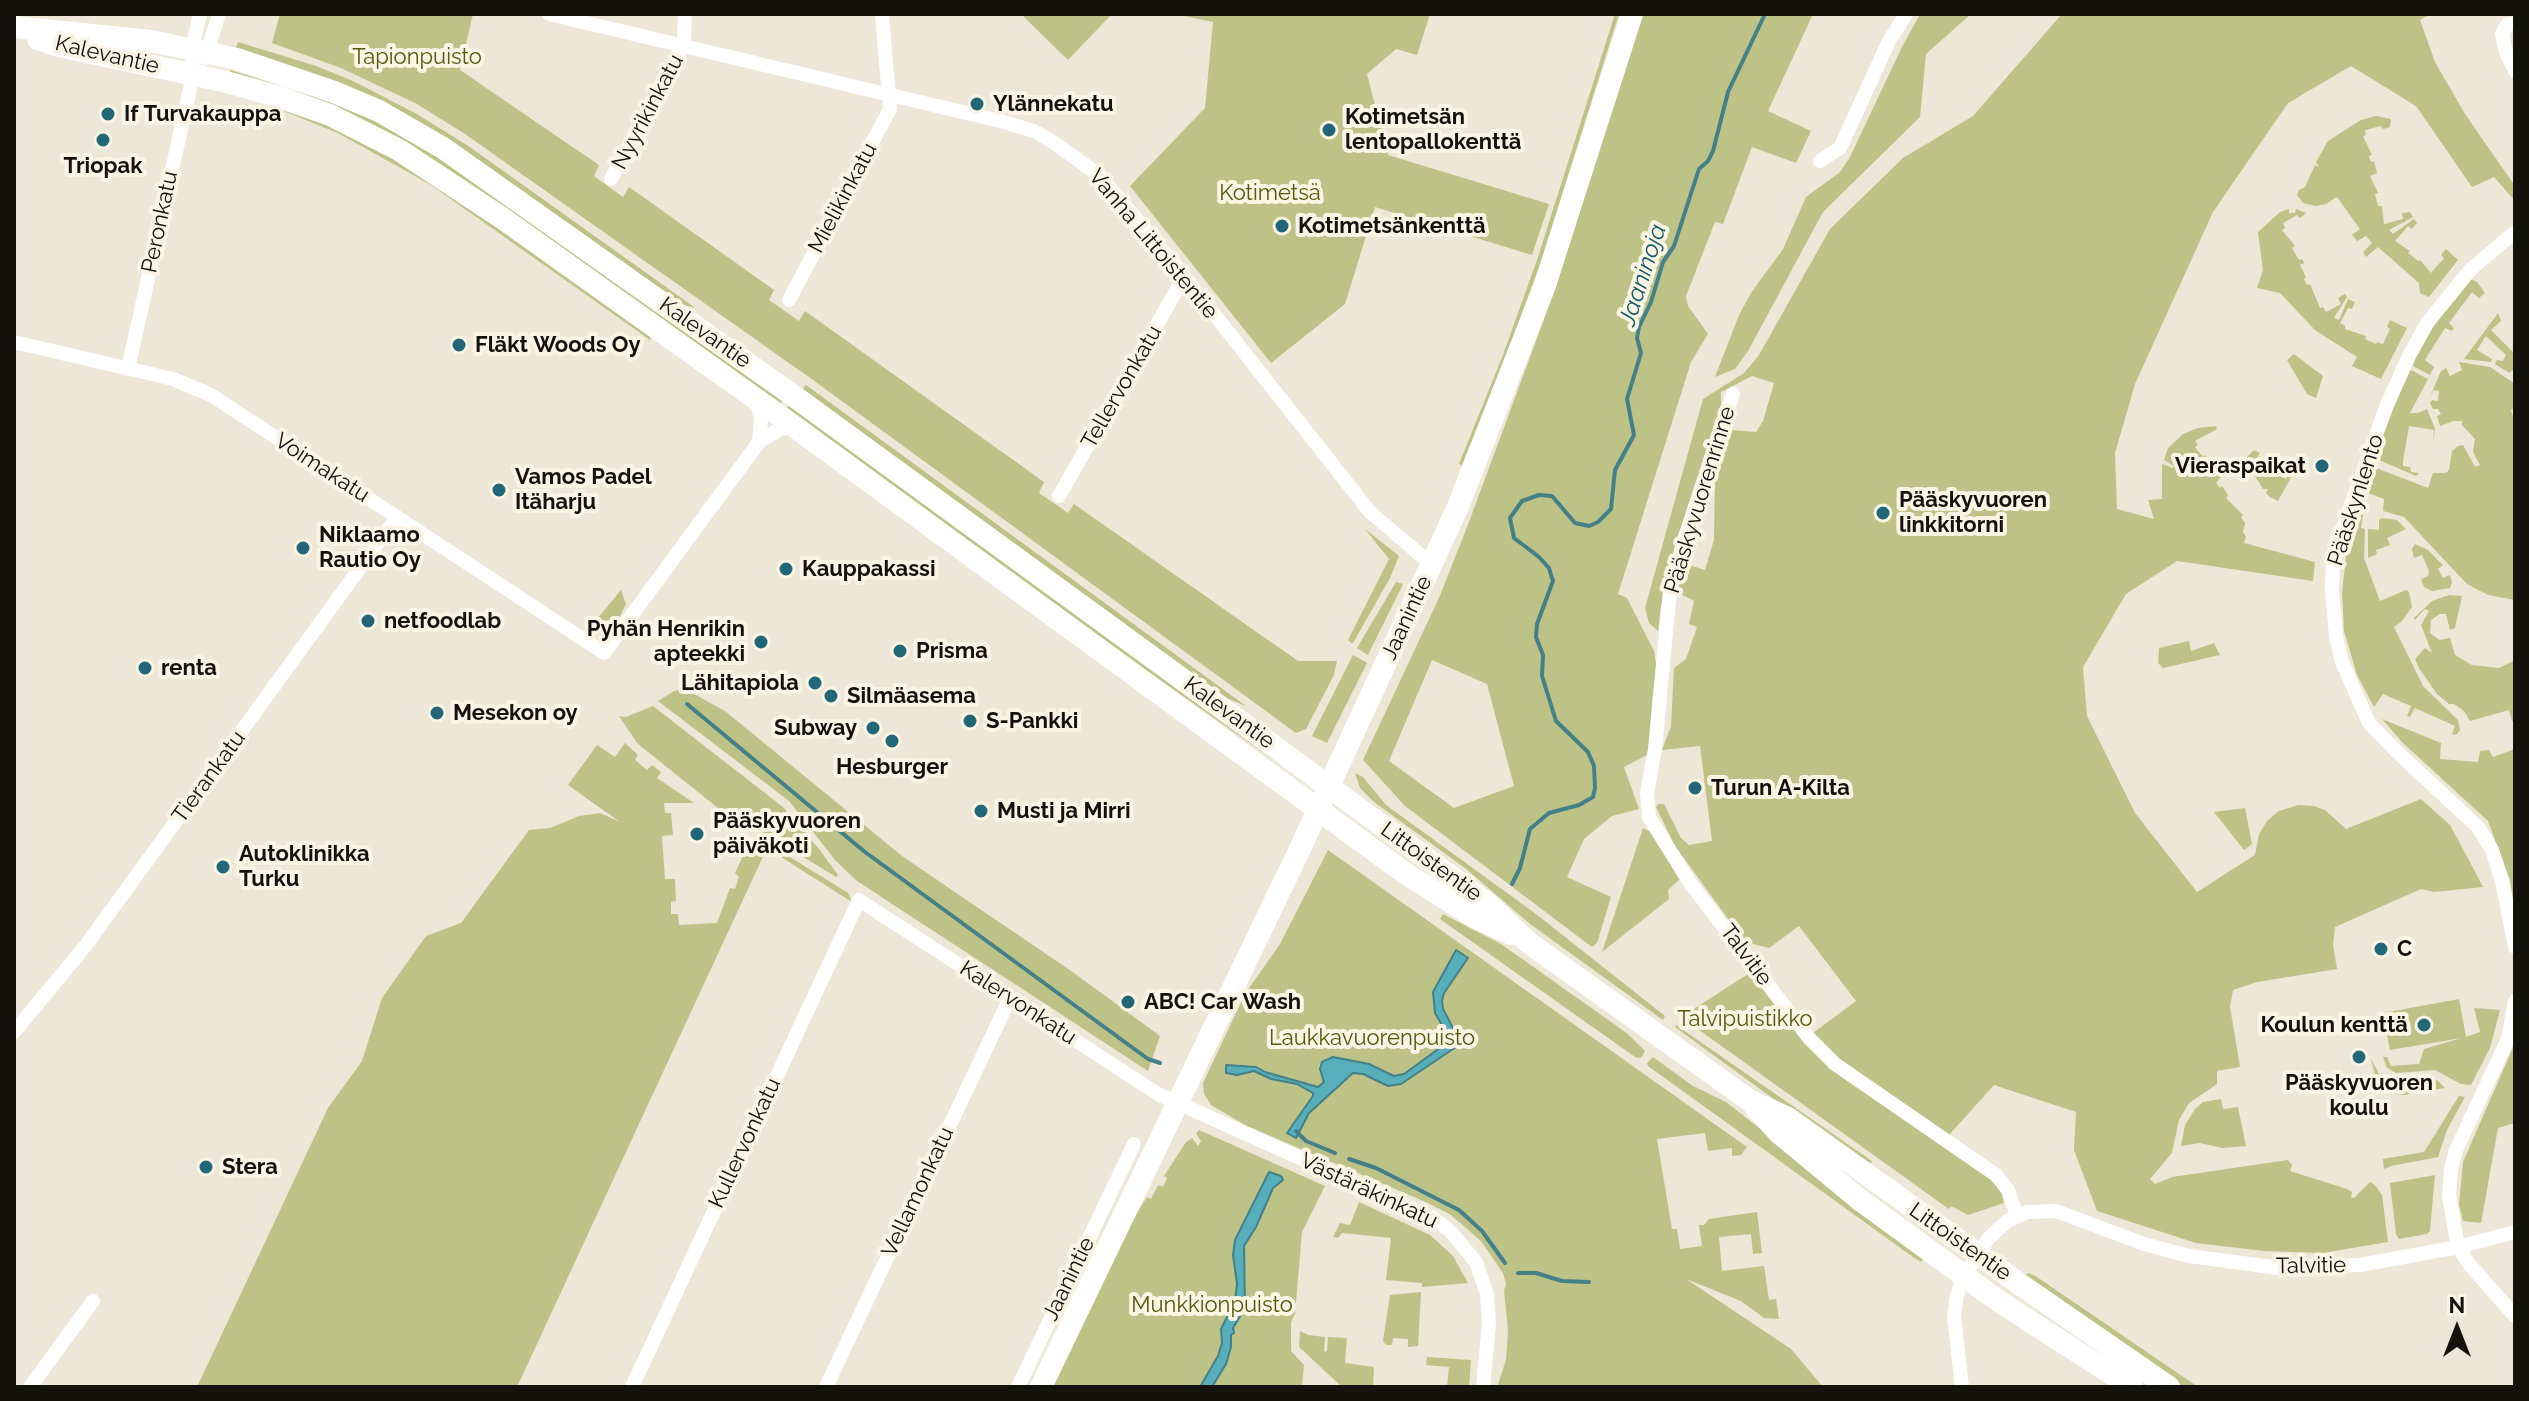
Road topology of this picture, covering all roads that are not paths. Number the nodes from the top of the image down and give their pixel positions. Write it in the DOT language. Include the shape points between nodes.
graph roads {
  1 [pos="200,14"];
  2 [pos="219,14"];
  3 [pos="549,14"];
  4 [pos="685,14"];
  5 [pos="882,14"];
  6 [pos="1632,14"];
  7 [pos="1906,14"];
  8 [pos="2515,23"];
  9 [pos="14,29"];
  10 [pos="684,44"];
  11 [pos="200,51"];
  12 [pos="2515,71"];
  13 [pos="193,75"];
  14 [pos="889,95"];
  15 [pos="1820,161"];
  16 [pos="611,179"];
  17 [pos="2515,232"];
  18 [pos="1184,277"];
  19 [pos="789,300"];
  20 [pos="14,342"];
  21 [pos="128,369"];
  22 [pos="1733,394"];
  23 [pos="756,399"];
  24 [pos="792,426"];
  25 [pos="759,442"];
  26 [pos="1059,496"];
  27 [pos="397,517"];
  28 [pos="1431,564"];
  29 [pos="1655,749"];
  30 [pos="1328,786"];
  31 [pos="1318,811"];
  32 [pos="859,900"];
  33 [pos="1529,943"];
  34 [pos="2515,947"];
  35 [pos="1010,998"];
  36 [pos="2515,1001"];
  37 [pos="14,1032"];
  38 [pos="1749,1100"];
  39 [pos="1179,1103"];
  40 [pos="1134,1144"];
  41 [pos="1121,1196"];
  42 [pos="2017,1215"];
  43 [pos="2515,1232"];
  44 [pos="2458,1247"];
  45 [pos="1977,1254"];
  46 [pos="1964,1276"];
  47 [pos="93,1301"];
  48 [pos="2515,1316"];
  49 [pos="30,1387"];
  50 [pos="632,1387"];
  51 [pos="826,1387"];
  52 [pos="1018,1387"];
  53 [pos="1041,1387"];
  54 [pos="1483,1387"];
  55 [pos="1962,1387"];
  56 [pos="2132,1387"];
  57 [pos="2169,1387"];
  1 -- 11 [label="street, Peronkatu"];
  2 -- 11 [label="street, Peronkatu"];
  3 -- 10 [label="street, Vanha Littoistentie"];
  4 -- 10 [label="street"];
  5 -- 14 [label="street"];
  6 -- 28 [label="main road, Jaanintie" via="1545,285"];
  7 -- 15 [label="street" via="1840,148"];
  8 -- 12 [label="street" via="2502,34"];
  9 -- 11 [label="main road, Kalevantie" via="151,41"];
  9 -- 13 [label="main road, Kalevantie" via="59,46"];
  10 -- 14 [label="street, Vanha Littoistentie"];
  10 -- 16 [label="street, Nyyrikinkatu"];
  11 -- 13 [label="street, Peronkatu"];
  11 -- 30 [label="main road, Kalevantie" via="334,92 443,148 804,403"];
  13 -- 21 [label="street, Peronkatu"];
  13 -- 23 [label="main road, Kalevantie" via="280,97 399,150"];
  14 -- 18 [label="street, Vanha Littoistentie" via="1034,131 1053,142 1099,175"];
  14 -- 19 [label="street, Mielikinkatu" via="890,109"];
  17 -- 34 [label="street, Pääskynlento" via="2471,269 2427,323 2409,356 2341,533 2332,589 2342,662 2369,723 2478,827 2499,871"];
  18 -- 26 [label="street, Tellervonkatu"];
  18 -- 28 [label="street, Vanha Littoistentie" via="1370,512"];
  20 -- 21 [label="street, Voimakatu"];
  21 -- 27 [label="street, Voimakatu" via="211,395"];
  22 -- 29 [label="street, Pääskyvuorenrinne" via="1670,590"];
  23 -- 24 [label="main road, Kalevantie"];
  23 -- 25 [label="street"];
  24 -- 25 [label="street"];
  24 -- 31 [label="main road, Kalevantie"];
  25 -- 27 [label="street, Voimakatu" via="604,653"];
  27 -- 37 [label="street, Tierankatu" via="86,945"];
  28 -- 30 [label="main road, Jaanintie"];
  29 -- 42 [label="street, Talvitie" via="1647,793 1649,817 1690,883 1809,1038 1835,1064 1996,1175"];
  30 -- 31 [label="main road, Jaanintie"];
  30 -- 33 [label="main road, Littoistentie" via="1487,903"];
  31 -- 33 [label="main road, Littoistentie" via="1474,917"];
  31 -- 39 [label="main road, Jaanintie"];
  32 -- 35 [label="street, Kalervonkatu"];
  32 -- 50 [label="street, Kullervonkatu"];
  33 -- 38 [label="main road, Littoistentie"];
  35 -- 39 [label="street, Kalervonkatu"];
  35 -- 51 [label="street, Vellamonkatu"];
  36 -- 44 [label="street" via="2508,1039 2451,1169 2450,1212"];
  38 -- 45 [label="main road, Littoistentie" via="1788,1118"];
  38 -- 46 [label="main road, Littoistentie" via="1779,1133 1848,1190"];
  39 -- 41 [label="main road, Jaanintie"];
  39 -- 54 [label="street, Västäräkinkatu" via="1433,1218 1450,1231 1476,1262 1487,1294"];
  40 -- 41 [label="street"];
  41 -- 52 [label="street, Jaanintie"];
  41 -- 53 [label="main road, Jaanintie"];
  42 -- 44 [label="street, Talvitie" via="2056,1211 2189,1256 2279,1268 2360,1265"];
  42 -- 45 [label="street"];
  43 -- 44 [label="street, Talvitie"];
  44 -- 48 [label="street"];
  45 -- 46 [label="street"];
  45 -- 57 [label="main road, Littoistentie"];
  46 -- 55 [label="street" via="1954,1317"];
  46 -- 56 [label="main road, Littoistentie"];
  47 -- 49 [label="street"];
}
